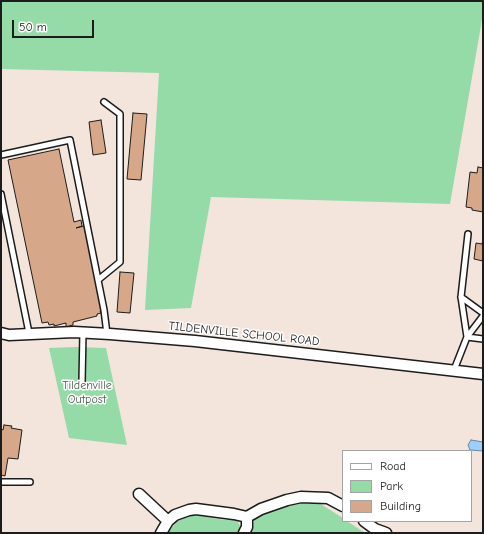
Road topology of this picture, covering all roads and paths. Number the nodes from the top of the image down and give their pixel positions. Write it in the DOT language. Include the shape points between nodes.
graph roads {
  1 [pos="104,102"];
  2 [pos="1,155"];
  3 [pos="1,194"];
  4 [pos="468,234"];
  5 [pos="98,280"];
  6 [pos="461,297"];
  7 [pos="483,315"];
  8 [pos="83,332"];
  9 [pos="1,333"];
  10 [pos="29,333"];
  11 [pos="108,334"];
  12 [pos="467,337"];
  13 [pos="483,339"];
  14 [pos="454,370"];
  15 [pos="483,374"];
  16 [pos="82,382"];
  17 [pos="1,482"];
  18 [pos="30,482"];
  19 [pos="139,494"];
  20 [pos="342,505"];
  21 [pos="247,517"];
  22 [pos="168,521"];
  23 [pos="365,522"];
  24 [pos="161,533"];
  25 [pos="244,533"];
  26 [pos="386,533"];
  1 -- 5 [label="lane" via="120,114 120,262"];
  2 -- 5 [label="lane" via="70,140"];
  3 -- 10 [label="lane"];
  4 -- 6 [label="lane"];
  5 -- 11 [label="lane"];
  6 -- 7 [label="lane"];
  6 -- 12 [label="lane"];
  7 -- 12 [label="lane"];
  8 -- 10 [label="street, TILDENVILLE SCHOOL ROAD"];
  8 -- 11 [label="street, TILDENVILLE SCHOOL ROAD"];
  8 -- 16 [label="lane"];
  9 -- 10 [label="street, TILDENVILLE SCHOOL ROAD"];
  11 -- 14 [label="street, TILDENVILLE SCHOOL ROAD" via="195,341"];
  12 -- 13 [label="lane"];
  12 -- 14 [label="lane"];
  14 -- 15 [label="street, TILDENVILLE SCHOOL ROAD"];
  17 -- 18 [label="lane"];
  19 -- 22 [label="street"];
  20 -- 21 [label="street" via="328,498 301,497 261,509"];
  21 -- 22 [label="street" via="196,509 181,512"];
  21 -- 25 [label="street"];
  22 -- 24 [label="street"];
  23 -- 26 [label="street" via="374,529"];
}
